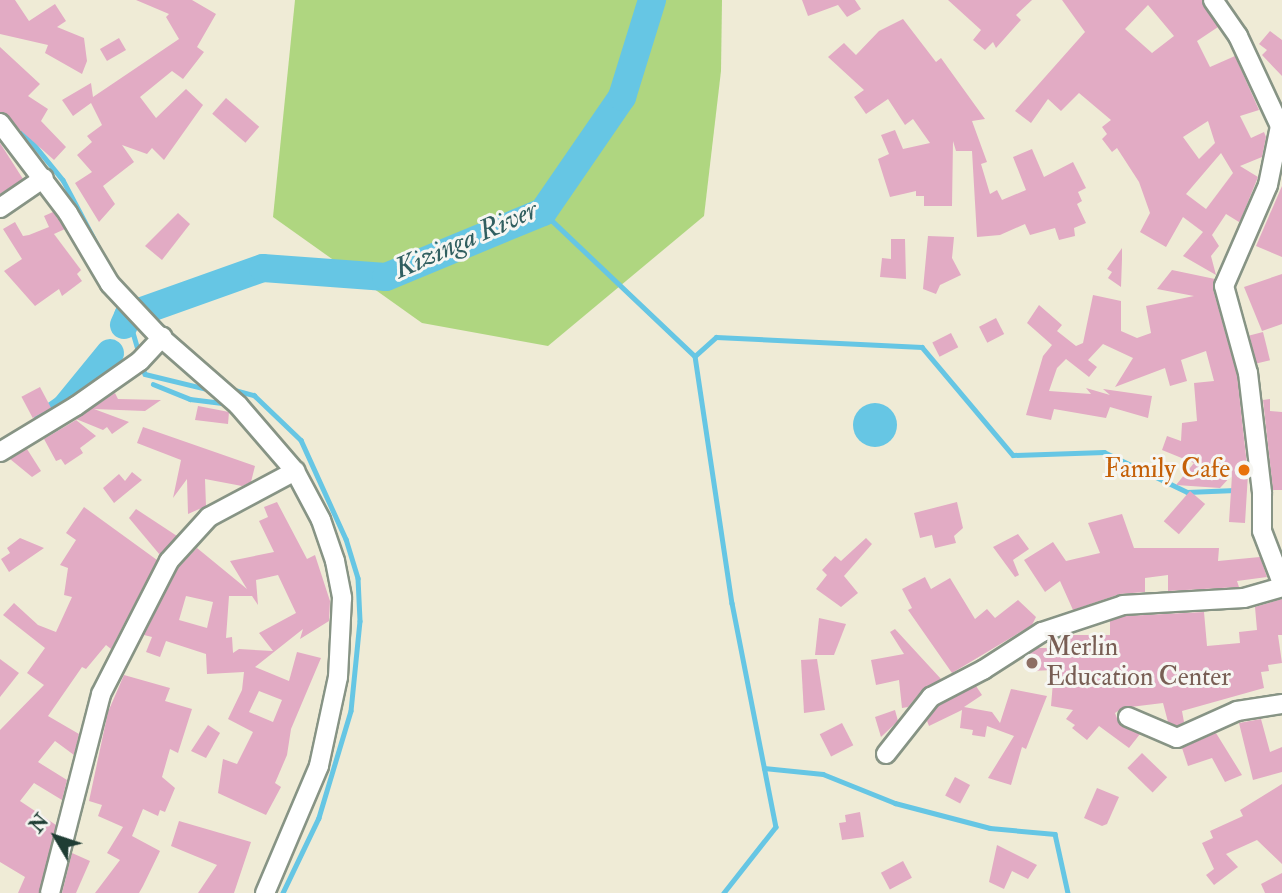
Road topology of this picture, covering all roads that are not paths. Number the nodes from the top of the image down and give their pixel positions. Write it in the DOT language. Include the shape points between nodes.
graph roads {
  1 [pos="1213,0"];
  2 [pos="0,124"];
  3 [pos="44,178"];
  4 [pos="0,208"];
  5 [pos="159,335"];
  6 [pos="0,452"];
  7 [pos="295,471"];
  8 [pos="1282,585"];
  9 [pos="1282,704"];
  10 [pos="1128,717"];
  11 [pos="886,754"];
  12 [pos="50,893"];
  13 [pos="265,893"];
  1 -- 8 [label="street" via="1238,36 1280,125 1268,185 1224,286 1248,373 1262,531"];
  2 -- 3 [label="street"];
  3 -- 4 [label="street"];
  3 -- 5 [label="street" via="110,284"];
  5 -- 6 [label="street" via="140,360 76,407"];
  5 -- 7 [label="street" via="239,405"];
  7 -- 12 [label="street" via="209,517 169,561 101,694"];
  7 -- 13 [label="street" via="335,561 342,598 338,677 320,766"];
  8 -- 11 [label="street" via="1244,598 1123,605 1042,632 931,697"];
  9 -- 10 [label="street" via="1237,711 1177,738"];
}
